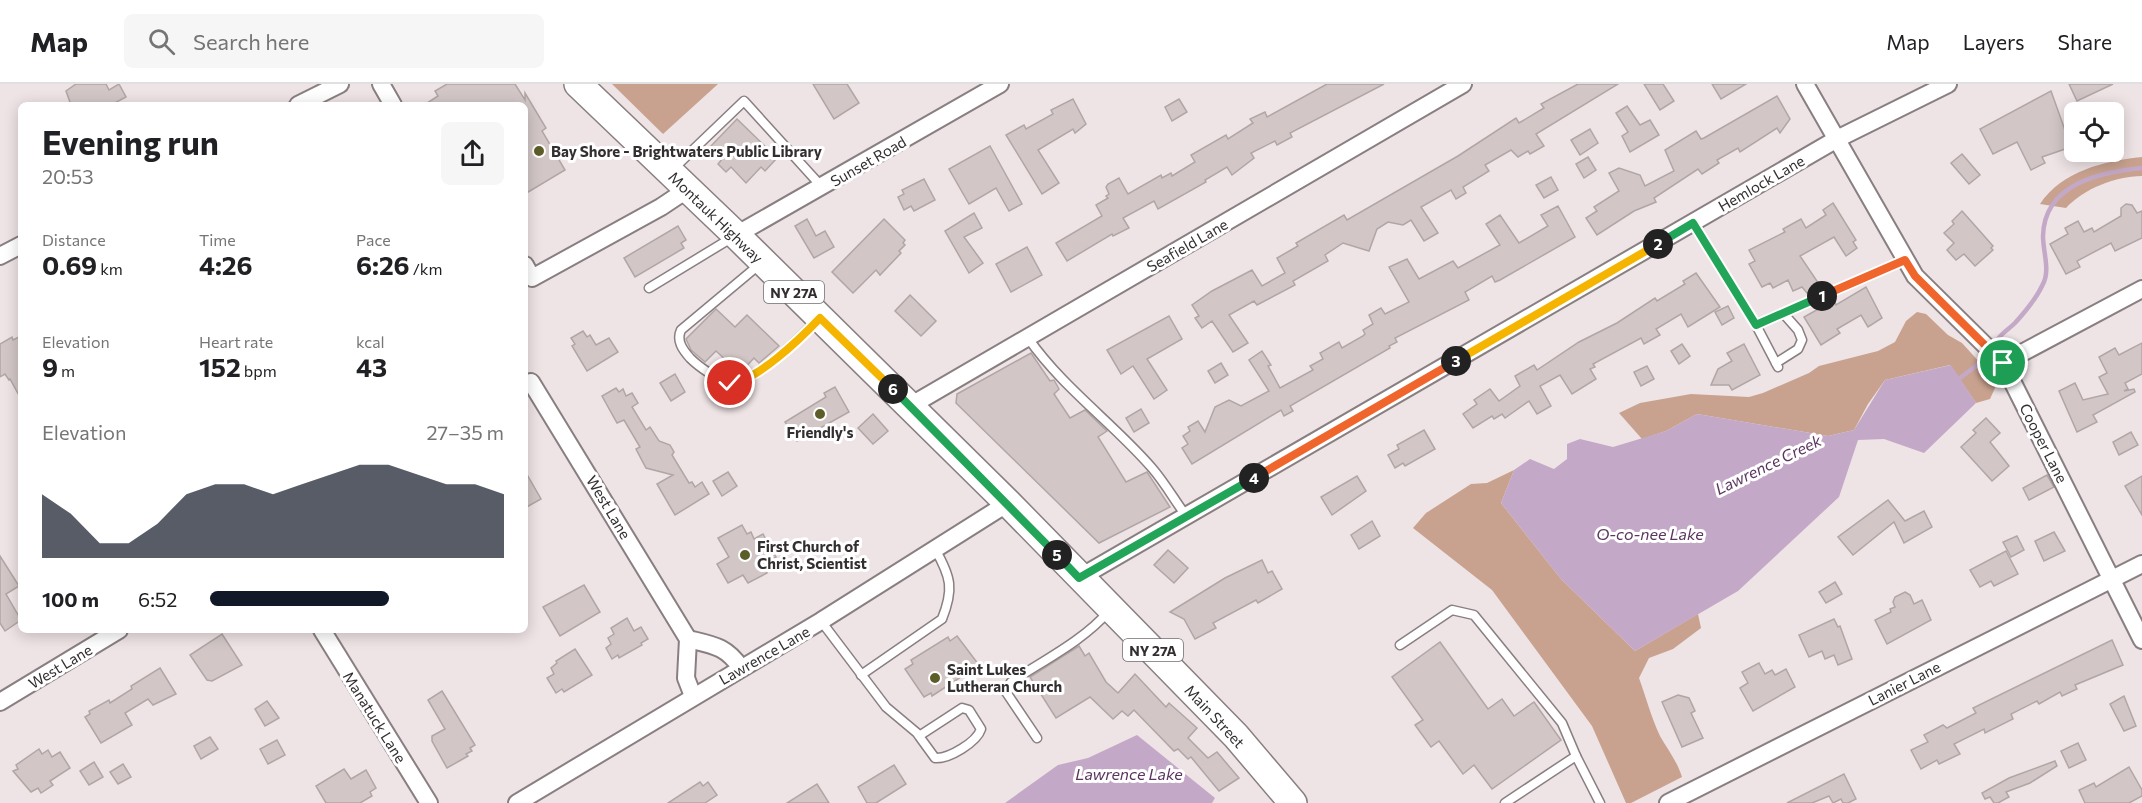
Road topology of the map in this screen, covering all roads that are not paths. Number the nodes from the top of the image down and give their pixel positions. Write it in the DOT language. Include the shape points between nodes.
graph roads {
  1 [pos="340,84"];
  2 [pos="381,84"];
  3 [pos="578,84"];
  4 [pos="1000,84"];
  5 [pos="1463,84"];
  6 [pos="1805,84"];
  7 [pos="1948,84"];
  8 [pos="304,102"];
  9 [pos="391,102"];
  10 [pos="1837,139"];
  11 [pos="679,181"];
  12 [pos="822,187"];
  13 [pos="1693,223"];
  14 [pos="736,235"];
  15 [pos="18,247"];
  16 [pos="0,256"];
  17 [pos="1905,260"];
  18 [pos="763,262"];
  19 [pos="528,271"];
  20 [pos="649,288"];
  21 [pos="2142,289"];
  22 [pos="1783,313"];
  23 [pos="820,318"];
  24 [pos="1756,325"];
  25 [pos="1028,338"];
  26 [pos="2003,363"];
  27 [pos="528,384"];
  28 [pos="910,406"];
  29 [pos="1008,503"];
  30 [pos="1187,517"];
  31 [pos="935,549"];
  32 [pos="2142,564"];
  33 [pos="1079,578"];
  34 [pos="2112,580"];
  35 [pos="1111,608"];
  36 [pos="821,621"];
  37 [pos="114,633"];
  38 [pos="324,633"];
  39 [pos="688,639"];
  40 [pos="2142,640"];
  41 [pos="1400,645"];
  42 [pos="741,668"];
  43 [pos="861,675"];
  44 [pos="693,696"];
  45 [pos="0,702"];
  46 [pos="919,736"];
  47 [pos="1037,738"];
  48 [pos="1576,756"];
  49 [pos="429,803"];
  50 [pos="517,803"];
  51 [pos="1293,803"];
  52 [pos="1505,803"];
  53 [pos="1600,803"];
  54 [pos="1668,803"];
  1 -- 8 [label="street"];
  2 -- 9 [label="street"];
  3 -- 11 [label="main road, Montauk Highway / NY 27A"];
  4 -- 12 [label="street, Sunset Road"];
  5 -- 25 [label="street, Seafield Lane"];
  6 -- 10 [label="street, Cooper Lane"];
  7 -- 10 [label="street, Hemlock Lane"];
  10 -- 13 [label="street, Hemlock Lane"];
  10 -- 17 [label="street, Cooper Lane"];
  11 -- 12 [label="lane" via="744,101"];
  11 -- 14 [label="main road, Montauk Highway / NY 27A"];
  11 -- 19 [label="street" via="662,207 532,278"];
  12 -- 14 [label="street, Sunset Road"];
  13 -- 24 [label="lane"];
  13 -- 30 [label="street, Hemlock Lane"];
  14 -- 18 [label="main road, Montauk Highway / NY 27A"];
  14 -- 20 [label="lane"];
  15 -- 16 [label="street"];
  17 -- 22 [label="lane"];
  17 -- 26 [label="street, Cooper Lane" via="1915,276"];
  18 -- 23 [label="main road, Montauk Highway / NY 27A"];
  18 -- 23 [label="lane" via="681,330 681,345 699,368 730,383 740,380 792,346"];
  21 -- 26 [label="street"];
  22 -- 24 [label="lane"];
  22 -- 24 [label="lane" via="1802,340 1798,349 1777,365"];
  23 -- 28 [label="main road, Montauk Highway / NY 27A"];
  25 -- 28 [label="street, Seafield Lane"];
  25 -- 30 [label="lane" via="1064,381 1153,468"];
  26 -- 34 [label="street, Cooper Lane"];
  27 -- 39 [label="street, West Lane" via="531,382"];
  28 -- 29 [label="main road, Montauk Highway / NY 27A"];
  29 -- 31 [label="street, Lawrence Lane"];
  29 -- 33 [label="main road, Main Street / NY 27A"];
  30 -- 33 [label="street, Hemlock Lane"];
  31 -- 36 [label="street, Lawrence Lane"];
  31 -- 43 [label="lane" via="948,571 950,586 942,619"];
  32 -- 34 [label="street, Lanier Lane"];
  33 -- 35 [label="main road, Main Street / NY 27A"];
  34 -- 40 [label="street, Cooper Lane"];
  34 -- 54 [label="street, Lanier Lane"];
  35 -- 47 [label="lane" via="1091,628 1007,687 1006,692"];
  35 -- 51 [label="main road, Main Street / NY 27A" via="1236,736"];
  36 -- 42 [label="street, Lawrence Lane"];
  36 -- 43 [label="lane"];
  37 -- 45 [label="street, West Lane"];
  38 -- 49 [label="street, Manatuck Lane"];
  39 -- 42 [label="street" via="731,653"];
  39 -- 44 [label="street" via="686,678"];
  41 -- 48 [label="lane" via="1452,610 1474,615 1562,723"];
  42 -- 44 [label="street, Lawrence Lane"];
  43 -- 46 [label="lane" via="886,707"];
  44 -- 50 [label="street, Lawrence Lane"];
  46 -- 46 [label="lane" via="935,758 944,759 979,736 981,729 969,710 962,708"];
  48 -- 52 [label="lane"];
  48 -- 53 [label="lane"];
}
